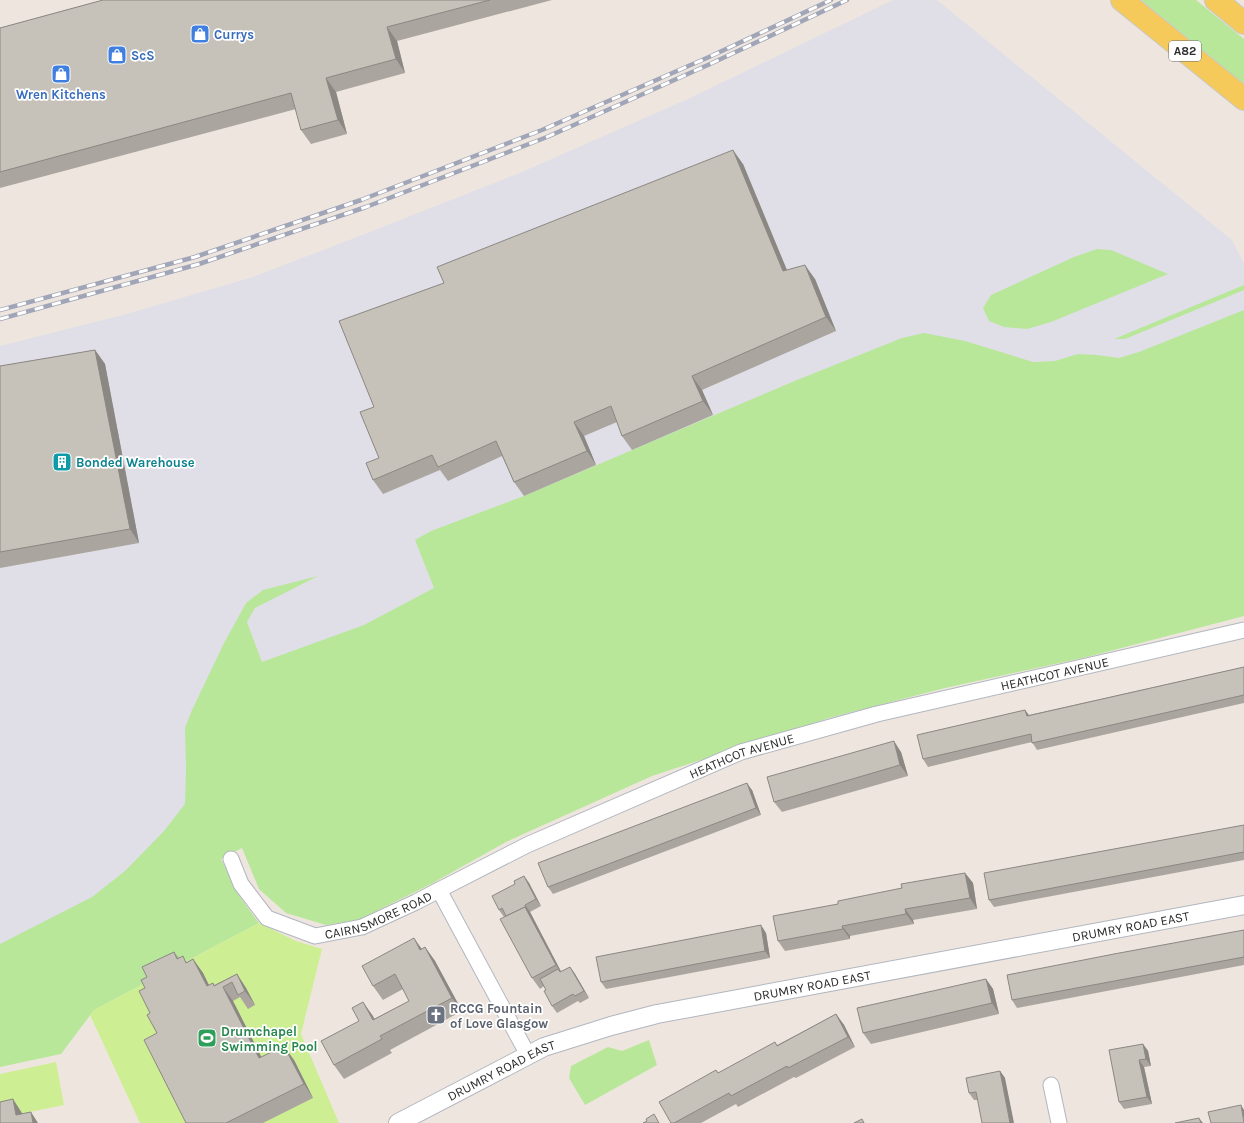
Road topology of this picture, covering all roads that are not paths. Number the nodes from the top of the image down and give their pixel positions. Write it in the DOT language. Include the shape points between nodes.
graph roads {
  1 [pos="1122,0"];
  2 [pos="1216,0"];
  3 [pos="1244,23"];
  4 [pos="1244,98"];
  5 [pos="1244,630"];
  6 [pos="231,859"];
  7 [pos="439,890"];
  8 [pos="1244,905"];
  9 [pos="528,1055"];
  10 [pos="1051,1085"];
  11 [pos="398,1123"];
  12 [pos="1058,1123"];
  1 -- 4 [label="main road, A82"];
  2 -- 3 [label="main road"];
  5 -- 7 [label="street, HEATHCOT AVENUE" via="877,714 742,752 527,846"];
  6 -- 7 [label="street, CAIRNSMORE ROAD" via="241,884 267,918 315,936 362,927"];
  7 -- 9 [label="street"];
  8 -- 9 [label="street, DRUMRY ROAD EAST" via="657,1014 586,1033"];
  9 -- 11 [label="street, DRUMRY ROAD EAST"];
  10 -- 12 [label="street"];
}
